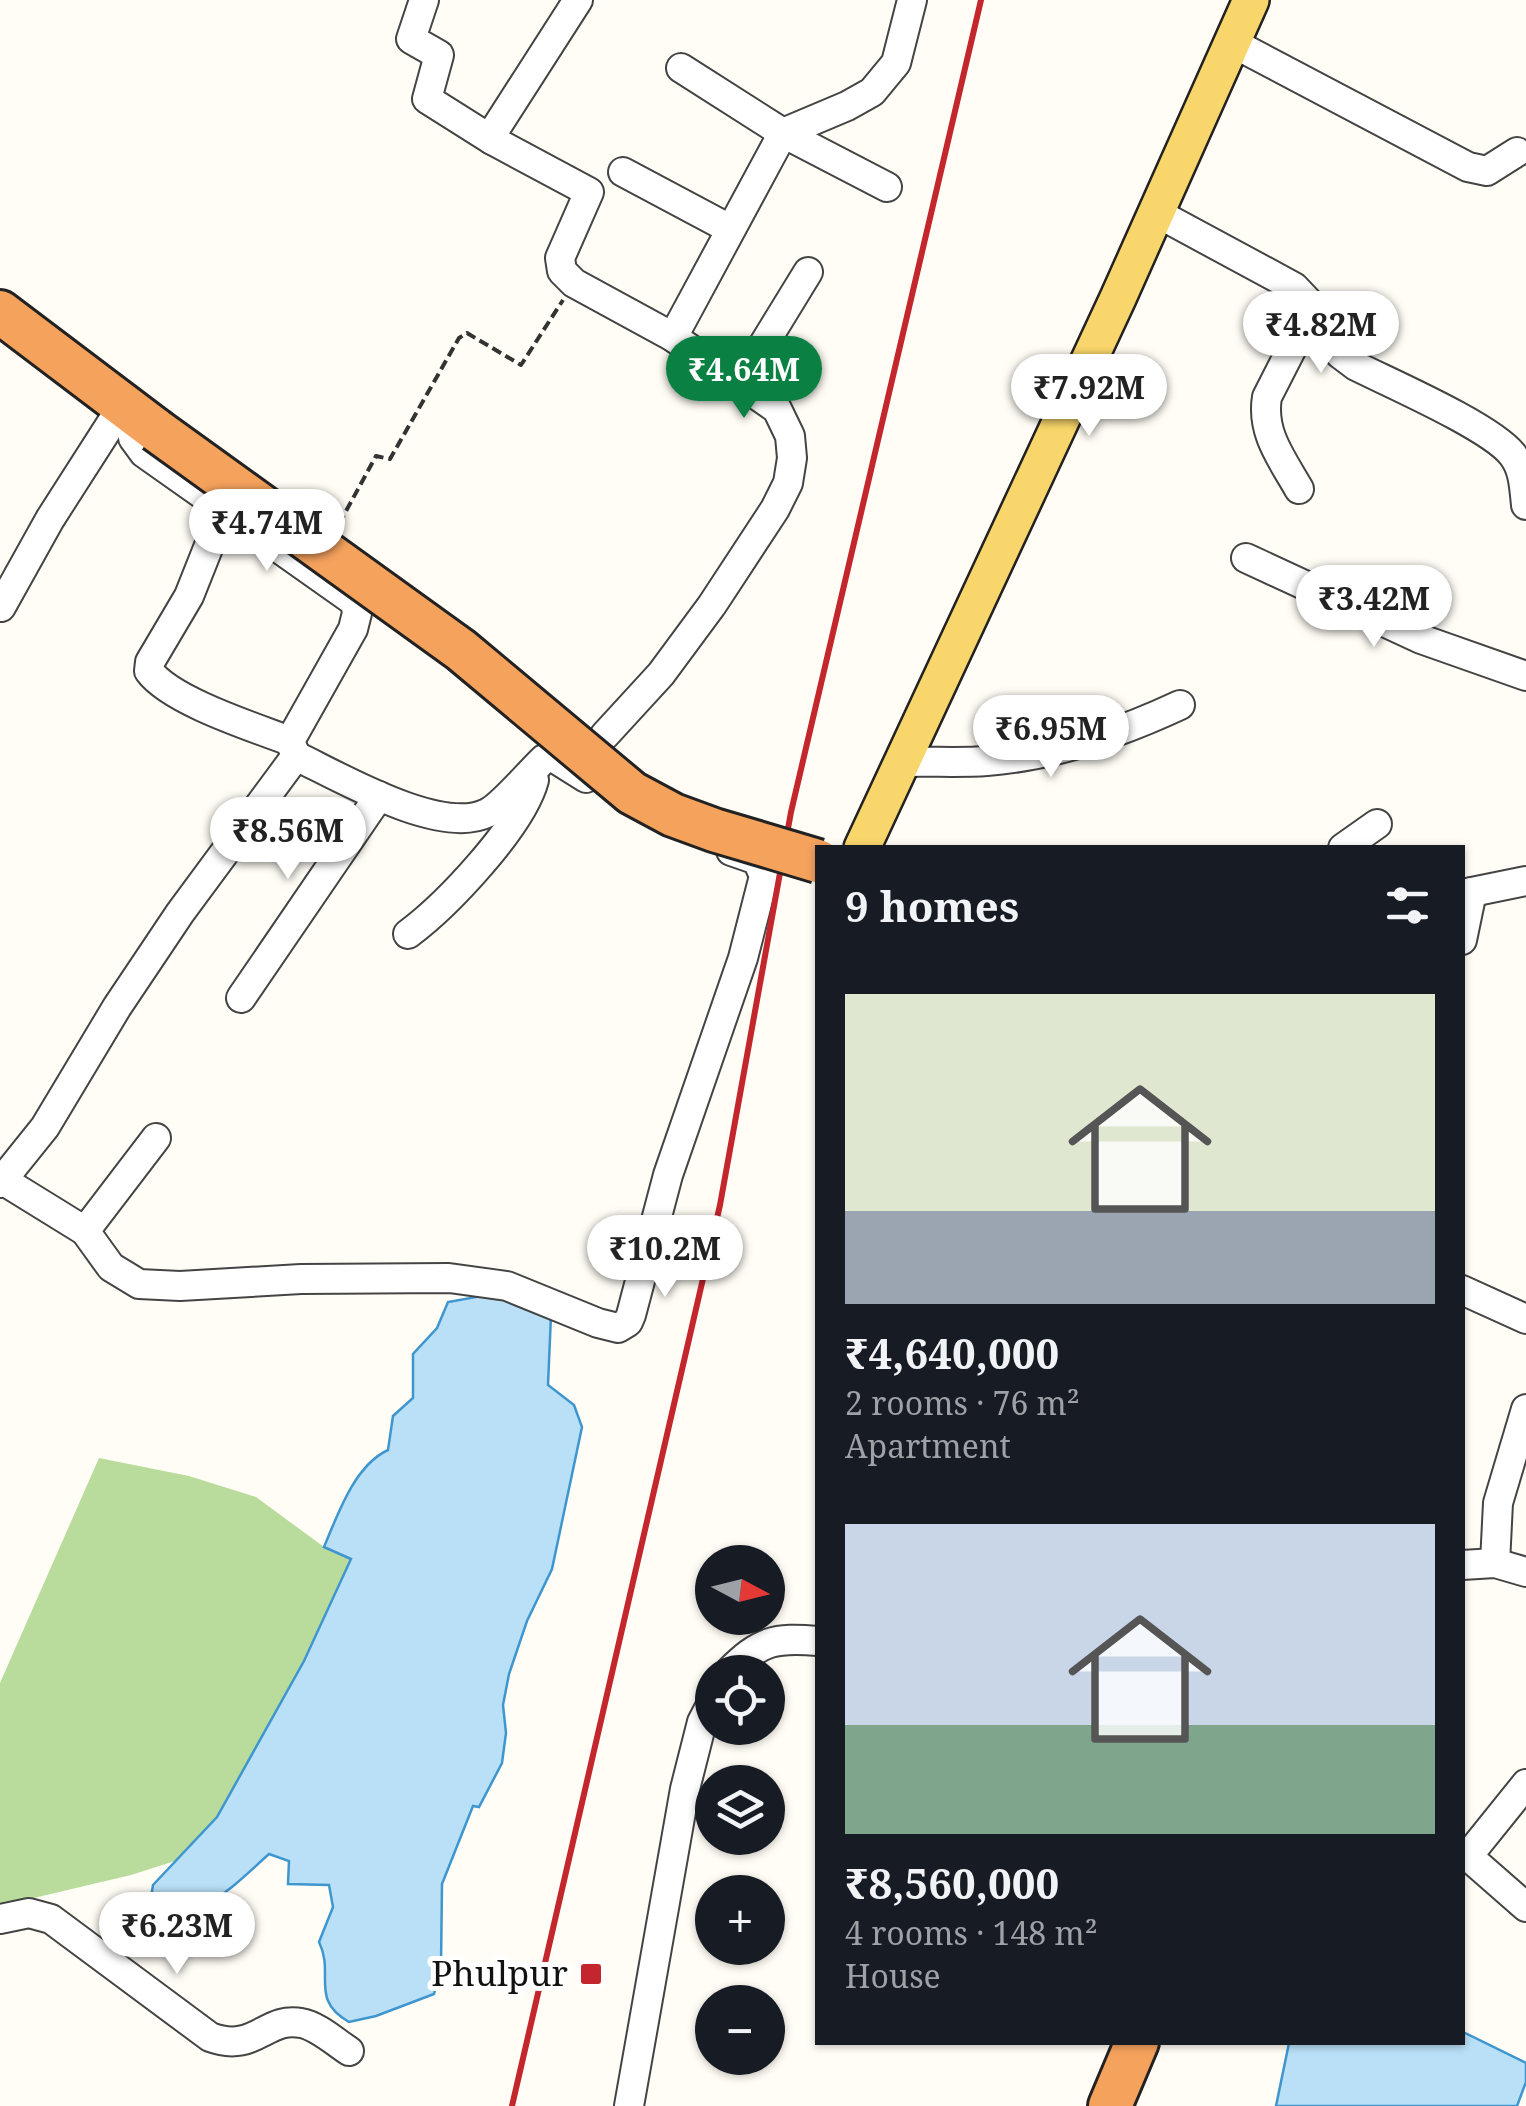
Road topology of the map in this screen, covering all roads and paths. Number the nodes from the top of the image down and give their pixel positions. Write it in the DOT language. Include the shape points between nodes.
graph roads {
  1 [pos="424,0"];
  2 [pos="578,0"];
  3 [pos="912,0"];
  4 [pos="1252,0"];
  5 [pos="1232,42"];
  6 [pos="681,68"];
  7 [pos="783,133"];
  8 [pos="492,140"];
  9 [pos="1517,152"];
  10 [pos="623,172"];
  11 [pos="886,187"];
  12 [pos="1157,214"];
  13 [pos="730,229"];
  14 [pos="808,272"];
  15 [pos="574,283"];
  16 [pos="1313,307"];
  17 [pos="0,312"];
  18 [pos="673,337"];
  19 [pos="740,383"];
  20 [pos="137,416"];
  21 [pos="1299,489"];
  22 [pos="1526,505"];
  23 [pos="224,508"];
  24 [pos="339,524"];
  25 [pos="1246,558"];
  26 [pos="1,607"];
  27 [pos="1526,676"];
  28 [pos="1180,706"];
  29 [pos="605,735"];
  30 [pos="293,748"];
  31 [pos="902,762"];
  32 [pos="534,768"];
  33 [pos="379,796"];
  34 [pos="1377,824"];
  35 [pos="863,845"];
  36 [pos="1348,845"];
  37 [pos="815,860"];
  38 [pos="1526,881"];
  39 [pos="1468,893"];
  40 [pos="408,934"];
  41 [pos="241,998"];
  42 [pos="156,1138"];
  43 [pos="2,1182"];
  44 [pos="85,1231"];
  45 [pos="1465,1291"];
  46 [pos="1526,1320"];
  47 [pos="1526,1409"];
  48 [pos="1495,1562"];
  49 [pos="1465,1565"];
  50 [pos="1526,1572"];
  51 [pos="815,1641"];
  52 [pos="747,1655"];
  53 [pos="696,1745"];
  54 [pos="1526,1784"];
  55 [pos="1465,1854"];
  56 [pos="1526,1906"];
  57 [pos="0,1918"];
  58 [pos="1137,2045"];
  59 [pos="349,2051"];
  60 [pos="1120,2103"];
  61 [pos="629,2106"];
  1 -- 8 [label="street" via="411,39 439,55 426,99"];
  2 -- 8 [label="street"];
  3 -- 7 [label="street" via="896,64 872,92"];
  4 -- 5 [label="main road"];
  5 -- 9 [label="street" via="1468,167 1487,172"];
  5 -- 12 [label="main road"];
  6 -- 7 [label="street"];
  7 -- 11 [label="street"];
  7 -- 13 [label="street"];
  8 -- 15 [label="street" via="589,192 560,258"];
  10 -- 13 [label="street"];
  12 -- 16 [label="street" via="1294,287"];
  12 -- 31 [label="main road"];
  13 -- 18 [label="street"];
  14 -- 19 [label="street"];
  15 -- 18 [label="street"];
  15 -- 24 [label="path" via="522,364 468,333 460,338 390,459 376,456"];
  16 -- 21 [label="street" via="1265,412 1268,435"];
  16 -- 22 [label="street" via="1348,360 1492,436 1512,454 1523,475"];
  17 -- 20 [label="highway"];
  18 -- 19 [label="street"];
  19 -- 29 [label="street" via="777,409 790,436 788,483 712,605"];
  20 -- 23 [label="street" via="137,446"];
  20 -- 26 [label="street" via="50,519"];
  20 -- 37 [label="highway, bridge" via="461,650 632,793 673,815"];
  23 -- 30 [label="street" via="357,608"];
  23 -- 30 [label="street" via="189,596 149,670 208,709"];
  25 -- 27 [label="street" via="1421,640"];
  28 -- 31 [label="street" via="1070,747 984,762"];
  30 -- 33 [label="street"];
  30 -- 43 [label="street" via="117,1007 46,1127"];
  31 -- 35 [label="main road"];
  32 -- 33 [label="street" via="488,813 443,816"];
  32 -- 40 [label="street" via="534,784 484,858"];
  32 -- 44 [label="street" via="555,756 634,810 757,860 763,871 743,958 668,1176 628,1322 610,1328 507,1286 449,1278 139,1284 111,1266"];
  33 -- 41 [label="street"];
  34 -- 36 [label="street"];
  38 -- 39 [label="street"];
  42 -- 44 [label="street"];
  43 -- 44 [label="street"];
  45 -- 46 [label="street"];
  47 -- 48 [label="street" via="1498,1503"];
  48 -- 49 [label="street"];
  48 -- 50 [label="street"];
  51 -- 52 [label="street" via="782,1638"];
  53 -- 61 [label="street"];
  54 -- 55 [label="street"];
  55 -- 56 [label="street"];
  57 -- 59 [label="street" via="29,1913 51,1919 210,2037 233,2043 298,2022"];
  58 -- 60 [label="highway"];
}
